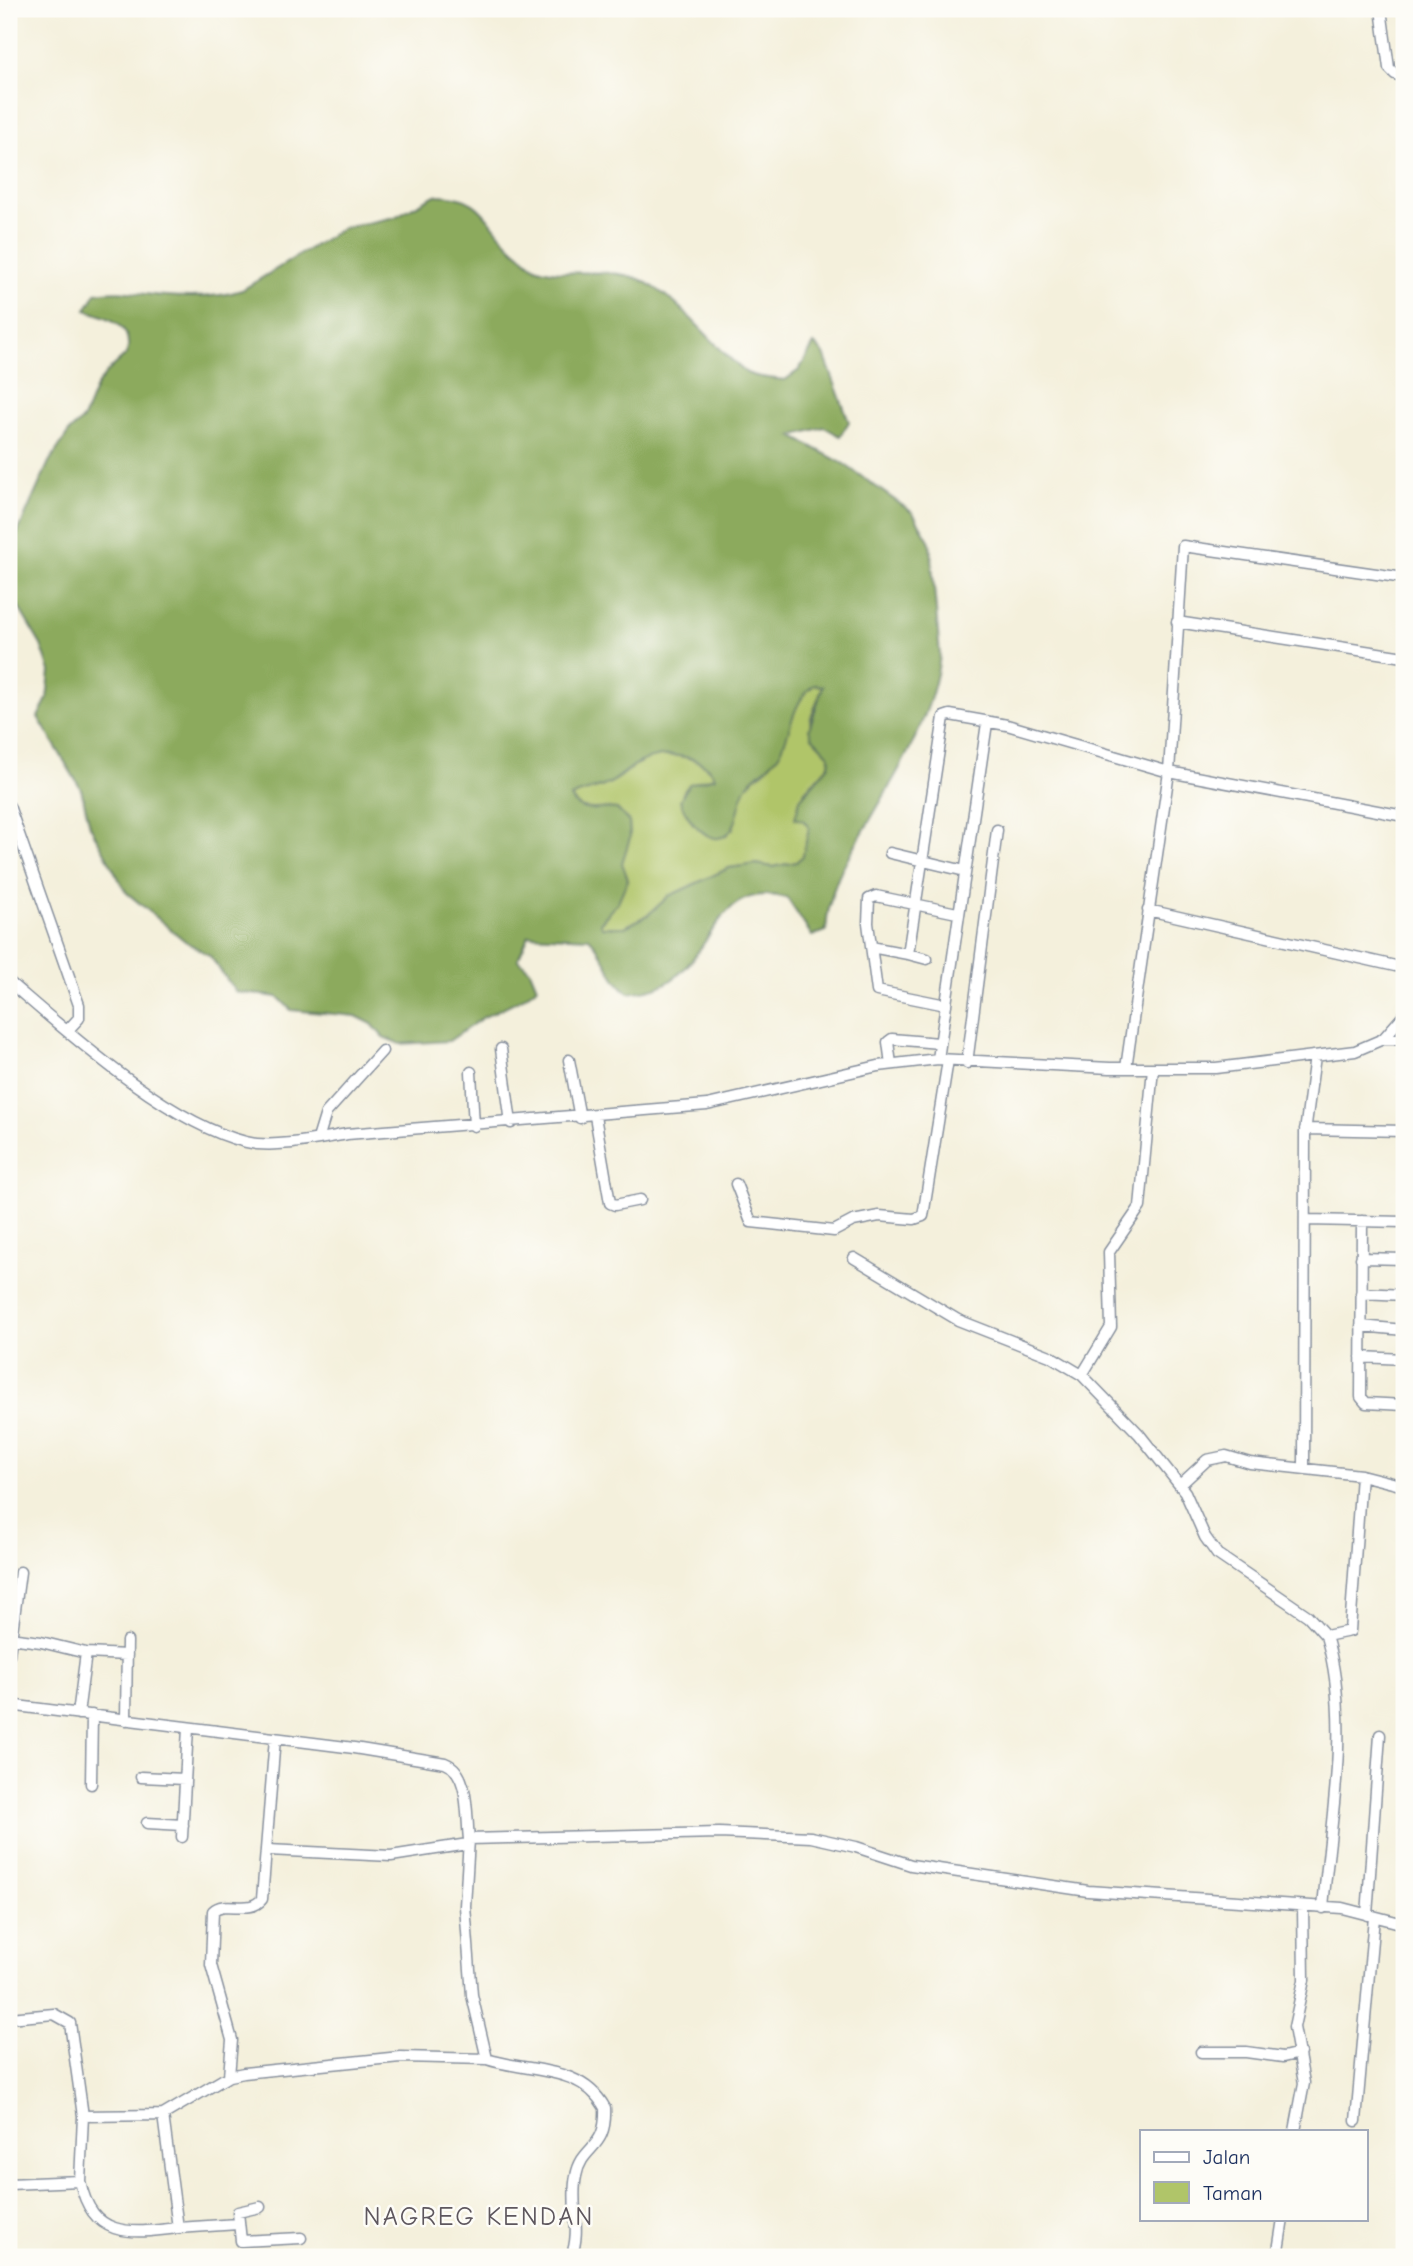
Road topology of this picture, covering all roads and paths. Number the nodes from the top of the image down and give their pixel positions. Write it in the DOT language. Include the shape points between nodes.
graph roads {
  1 [pos="1381,9"];
  2 [pos="1404,76"];
  3 [pos="1404,578"];
  4 [pos="1177,622"];
  5 [pos="1404,657"];
  6 [pos="987,723"];
  7 [pos="1168,772"];
  8 [pos="9,806"];
  9 [pos="1404,816"];
  10 [pos="997,830"];
  11 [pos="890,853"];
  12 [pos="920,862"];
  13 [pos="965,871"];
  14 [pos="914,903"];
  15 [pos="1147,910"];
  16 [pos="957,913"];
  17 [pos="871,947"];
  18 [pos="908,954"];
  19 [pos="927,959"];
  20 [pos="1404,968"];
  21 [pos="9,982"];
  22 [pos="946,1005"];
  23 [pos="1404,1015"];
  24 [pos="67,1031"];
  25 [pos="1404,1039"];
  26 [pos="1383,1040"];
  27 [pos="939,1043"];
  28 [pos="501,1049"];
  29 [pos="382,1051"];
  30 [pos="1315,1056"];
  31 [pos="569,1060"];
  32 [pos="943,1060"];
  33 [pos="967,1063"];
  34 [pos="891,1064"];
  35 [pos="1126,1068"];
  36 [pos="1153,1068"];
  37 [pos="471,1072"];
  38 [pos="595,1116"];
  39 [pos="580,1118"];
  40 [pos="511,1123"];
  41 [pos="474,1126"];
  42 [pos="1306,1129"];
  43 [pos="1404,1131"];
  44 [pos="318,1139"];
  45 [pos="736,1184"];
  46 [pos="640,1200"];
  47 [pos="1307,1220"];
  48 [pos="1362,1221"];
  49 [pos="1404,1222"];
  50 [pos="854,1258"];
  51 [pos="1361,1258"];
  52 [pos="1404,1259"];
  53 [pos="1361,1293"];
  54 [pos="1404,1295"];
  55 [pos="1361,1326"];
  56 [pos="1404,1330"];
  57 [pos="1361,1357"];
  58 [pos="1404,1359"];
  59 [pos="1082,1375"];
  60 [pos="1404,1405"];
  61 [pos="1304,1466"];
  62 [pos="1361,1475"];
  63 [pos="1180,1485"];
  64 [pos="1404,1486"];
  65 [pos="20,1572"];
  66 [pos="1326,1636"];
  67 [pos="10,1638"];
  68 [pos="127,1641"];
  69 [pos="86,1653"];
  70 [pos="9,1655"];
  71 [pos="127,1656"];
  72 [pos="9,1705"];
  73 [pos="78,1714"];
  74 [pos="92,1715"];
  75 [pos="127,1720"];
  76 [pos="188,1727"];
  77 [pos="1380,1735"];
  78 [pos="275,1738"];
  79 [pos="141,1777"];
  80 [pos="185,1779"];
  81 [pos="91,1784"];
  82 [pos="147,1823"];
  83 [pos="183,1825"];
  84 [pos="182,1837"];
  85 [pos="469,1842"];
  86 [pos="268,1850"];
  87 [pos="1303,1907"];
  88 [pos="1323,1908"];
  89 [pos="1370,1916"];
  90 [pos="1404,1924"];
  91 [pos="9,2018"];
  92 [pos="1201,2052"];
  93 [pos="1300,2053"];
  94 [pos="487,2059"];
  95 [pos="229,2076"];
  96 [pos="163,2115"];
  97 [pos="83,2116"];
  98 [pos="1356,2121"];
  99 [pos="1295,2130"];
  100 [pos="80,2181"];
  101 [pos="9,2184"];
  102 [pos="260,2207"];
  103 [pos="1283,2220"];
  104 [pos="238,2224"];
  105 [pos="178,2228"];
  106 [pos="301,2238"];
  107 [pos="570,2257"];
  108 [pos="1277,2257"];
  1 -- 2 [label="street" via="1389,68"];
  3 -- 4 [label="street" via="1183,546"];
  4 -- 5 [label="street"];
  4 -- 7 [label="street"];
  6 -- 7 [label="street"];
  6 -- 12 [label="street" via="950,715 941,721"];
  6 -- 13 [label="street"];
  7 -- 9 [label="street"];
  7 -- 15 [label="street"];
  8 -- 24 [label="street" via="79,1005 79,1018"];
  10 -- 33 [label="street"];
  11 -- 12 [label="street"];
  12 -- 13 [label="street"];
  12 -- 14 [label="street"];
  13 -- 16 [label="street"];
  14 -- 16 [label="street"];
  14 -- 17 [label="street" via="869,899"];
  14 -- 18 [label="street"];
  15 -- 20 [label="street"];
  15 -- 35 [label="street"];
  16 -- 22 [label="street"];
  17 -- 18 [label="street"];
  17 -- 22 [label="street" via="877,991"];
  18 -- 19 [label="street"];
  21 -- 24 [label="street"];
  22 -- 27 [label="street"];
  23 -- 26 [label="street"];
  24 -- 44 [label="street" via="184,1118 215,1132 249,1143"];
  25 -- 26 [label="street"];
  26 -- 30 [label="street" via="1355,1051"];
  27 -- 32 [label="street"];
  27 -- 34 [label="street" via="891,1039"];
  28 -- 40 [label="street"];
  29 -- 44 [label="street" via="326,1113"];
  30 -- 36 [label="street" via="1216,1068"];
  30 -- 42 [label="street"];
  31 -- 39 [label="street"];
  32 -- 33 [label="street"];
  32 -- 34 [label="street"];
  32 -- 45 [label="street" via="923,1216 879,1216 834,1231 751,1222"];
  33 -- 35 [label="street"];
  34 -- 38 [label="street" via="707,1105"];
  35 -- 36 [label="street"];
  36 -- 59 [label="street" via="1140,1207 1110,1252 1111,1327"];
  37 -- 41 [label="street"];
  38 -- 39 [label="street"];
  38 -- 46 [label="street" via="610,1203"];
  39 -- 40 [label="street"];
  40 -- 41 [label="street"];
  41 -- 44 [label="street"];
  42 -- 43 [label="street"];
  42 -- 47 [label="street"];
  47 -- 48 [label="street"];
  47 -- 61 [label="street"];
  48 -- 49 [label="street"];
  48 -- 51 [label="street"];
  50 -- 59 [label="street" via="958,1320 1051,1356"];
  51 -- 52 [label="street"];
  51 -- 53 [label="street"];
  53 -- 54 [label="street"];
  53 -- 55 [label="street"];
  55 -- 56 [label="street"];
  55 -- 57 [label="street"];
  57 -- 58 [label="street"];
  57 -- 60 [label="street" via="1363,1402"];
  59 -- 63 [label="street"];
  61 -- 62 [label="street"];
  61 -- 63 [label="street" via="1215,1457 1198,1466"];
  62 -- 64 [label="street"];
  62 -- 66 [label="street" via="1350,1632"];
  63 -- 66 [label="street" via="1217,1554 1308,1616"];
  65 -- 67 [label="street"];
  66 -- 88 [label="street" via="1337,1692 1337,1745"];
  67 -- 69 [label="street"];
  67 -- 70 [label="street"];
  68 -- 71 [label="street"];
  69 -- 71 [label="street"];
  69 -- 73 [label="street"];
  71 -- 75 [label="street"];
  72 -- 73 [label="street"];
  73 -- 74 [label="street"];
  74 -- 75 [label="street"];
  74 -- 81 [label="street"];
  75 -- 76 [label="street"];
  76 -- 78 [label="street"];
  76 -- 80 [label="street"];
  77 -- 89 [label="street"];
  78 -- 85 [label="street" via="454,1767 462,1780"];
  78 -- 86 [label="street"];
  79 -- 80 [label="street"];
  80 -- 83 [label="street"];
  82 -- 83 [label="street"];
  83 -- 84 [label="street"];
  85 -- 86 [label="street" via="391,1856"];
  85 -- 87 [label="street" via="719,1833 811,1836 911,1865 1074,1889"];
  85 -- 94 [label="street" via="465,1906 472,1995"];
  86 -- 95 [label="street" via="261,1902 212,1911 211,1965 232,2040"];
  87 -- 88 [label="street"];
  87 -- 93 [label="street" via="1304,1980 1294,2027"];
  88 -- 89 [label="street"];
  89 -- 90 [label="street"];
  89 -- 98 [label="street"];
  91 -- 97 [label="street" via="54,2014 69,2023"];
  92 -- 93 [label="street" via="1283,2057"];
  93 -- 99 [label="street" via="1304,2083"];
  94 -- 95 [label="street" via="400,2057"];
  94 -- 107 [label="street" via="562,2074 581,2082 606,2108 603,2136 576,2174 576,2243"];
  95 -- 96 [label="street"];
  96 -- 97 [label="street"];
  96 -- 105 [label="street"];
  97 -- 100 [label="street"];
  100 -- 101 [label="street"];
  100 -- 105 [label="street" via="88,2210 114,2228"];
  102 -- 104 [label="street" via="239,2211"];
  103 -- 108 [label="street"];
  104 -- 105 [label="street"];
  104 -- 106 [label="street" via="239,2239 244,2242"];
}
